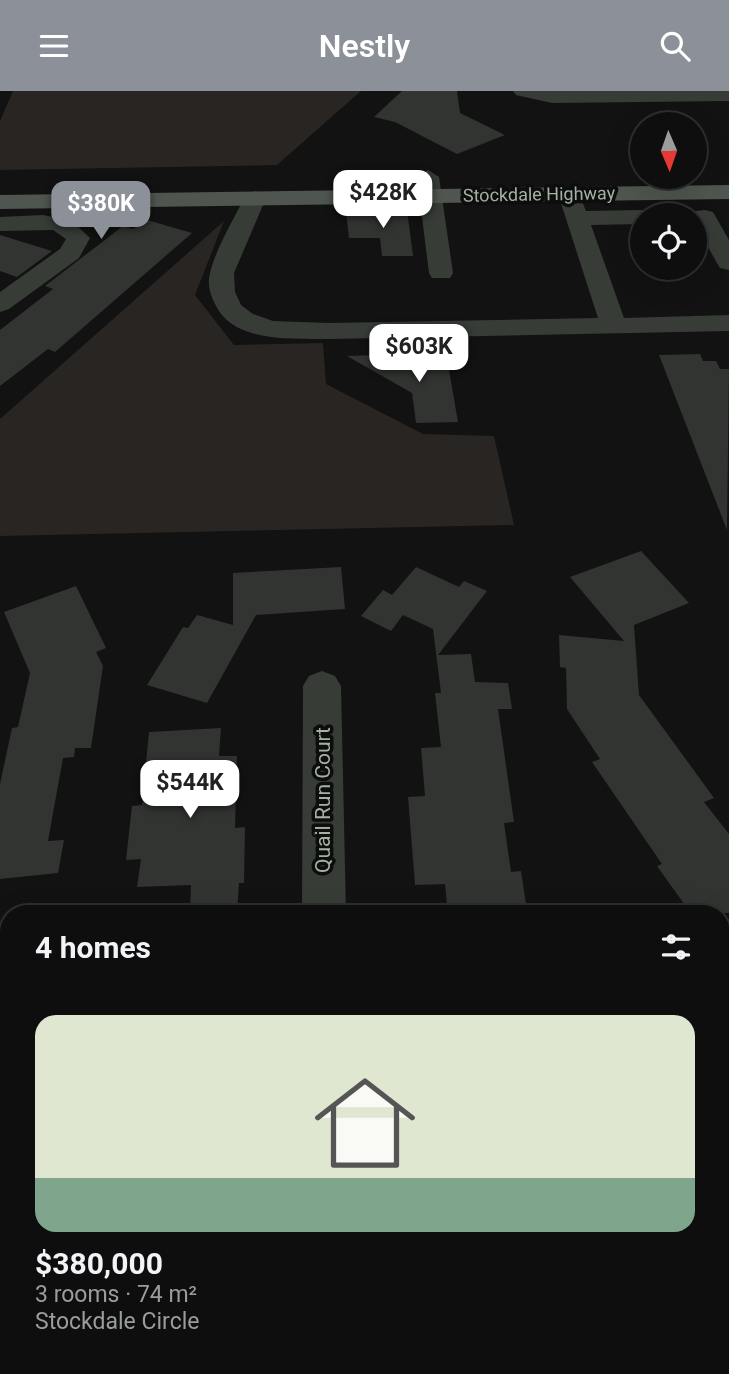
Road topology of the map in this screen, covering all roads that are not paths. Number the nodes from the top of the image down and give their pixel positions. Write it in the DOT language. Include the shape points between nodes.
graph roads {
  1 [pos="523,91"];
  2 [pos="729,95"];
  3 [pos="729,172"];
  4 [pos="707,173"];
  5 [pos="630,175"];
  6 [pos="213,180"];
  7 [pos="0,184"];
  8 [pos="429,186"];
  9 [pos="729,192"];
  10 [pos="255,198"];
  11 [pos="139,200"];
  12 [pos="0,202"];
  13 [pos="573,206"];
  14 [pos="630,215"];
  15 [pos="707,220"];
  16 [pos="0,224"];
  17 [pos="729,263"];
  18 [pos="441,272"];
  19 [pos="0,304"];
  20 [pos="729,323"];
  21 [pos="614,325"];
  22 [pos="322,686"];
  23 [pos="324,905"];
  1 -- 2 [label="street" via="552,97"];
  3 -- 4 [label="main road"];
  5 -- 8 [label="main road, Stockdale Highway"];
  6 -- 7 [label="main road, Stockdale Highway"];
  6 -- 8 [label="main road, Stockdale Highway"];
  6 -- 11 [label="main road, Stockdale Highway" via="200,189"];
  8 -- 10 [label="main road, Stockdale Highway"];
  8 -- 13 [label="main road, Stockdale Highway"];
  8 -- 18 [label="street"];
  9 -- 13 [label="main road, Stockdale Highway"];
  10 -- 11 [label="main road, Stockdale Highway"];
  10 -- 21 [label="street" via="222,273 222,292 230,309 244,320 270,329 329,331"];
  11 -- 12 [label="main road, Stockdale Highway"];
  13 -- 14 [label="street"];
  13 -- 21 [label="street"];
  15 -- 17 [label="street"];
  16 -- 19 [label="street" via="53,223 65,226 78,238 70,253"];
  20 -- 21 [label="street"];
  22 -- 23 [label="street, Quail Run Court"];
}
